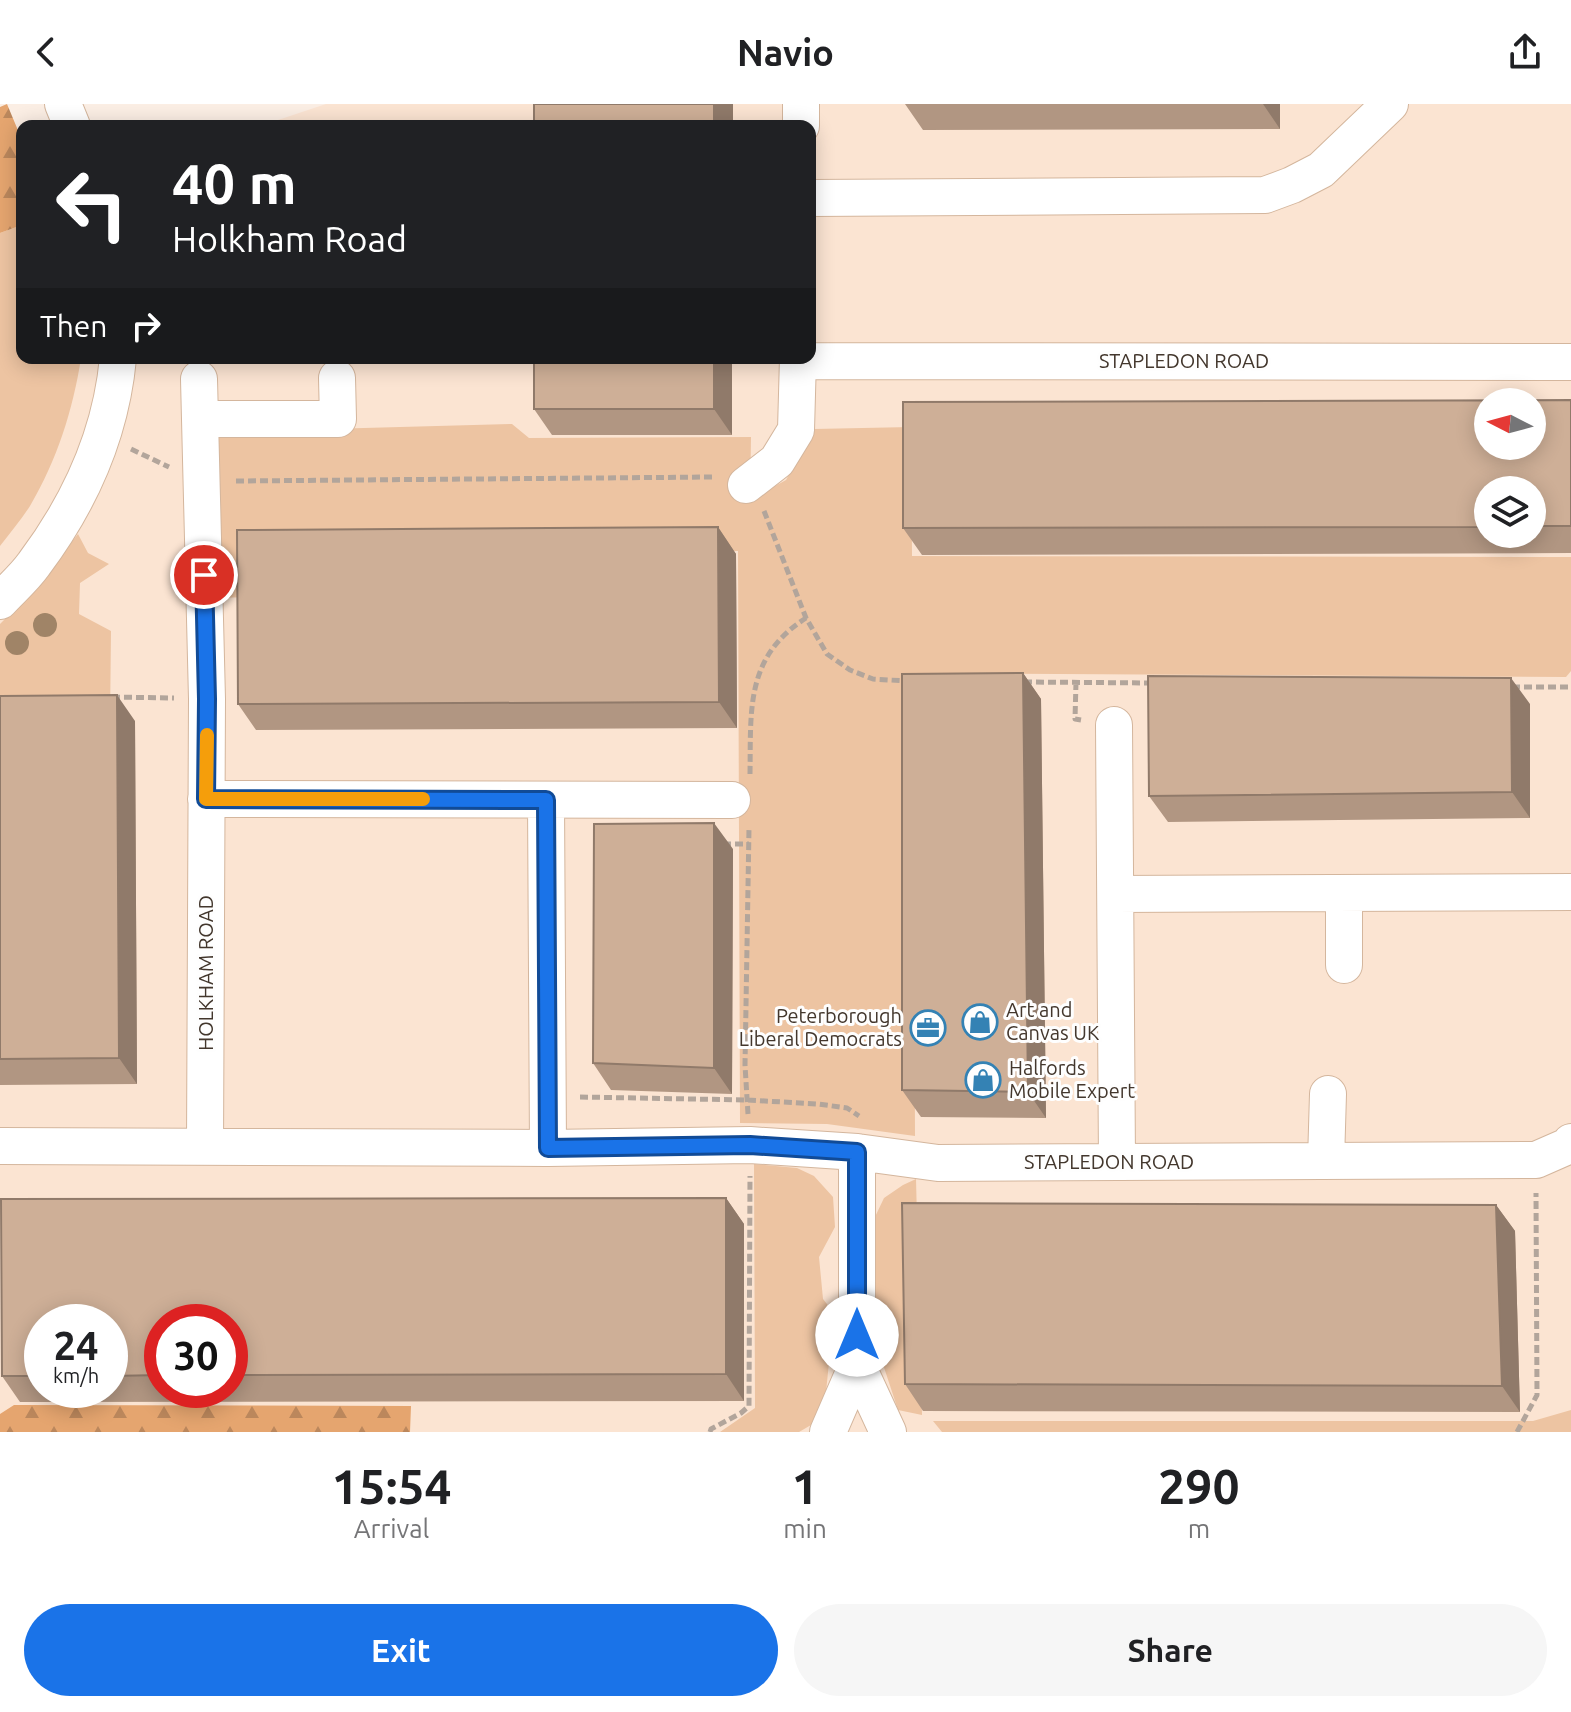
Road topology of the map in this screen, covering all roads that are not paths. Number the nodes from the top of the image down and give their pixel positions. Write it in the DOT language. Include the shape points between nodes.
graph roads {
  1 [pos="1390,104"];
  2 [pos="816,198"];
  3 [pos="816,360"];
  4 [pos="1571,362"];
  5 [pos="117,364"];
  6 [pos="798,364"];
  7 [pos="337,378"];
  8 [pos="199,379"];
  9 [pos="200,419"];
  10 [pos="746,485"];
  11 [pos="0,601"];
  12 [pos="1114,725"];
  13 [pos="206,799"];
  14 [pos="546,800"];
  15 [pos="743,800"];
  16 [pos="1571,892"];
  17 [pos="1344,893"];
  18 [pos="1116,894"];
  19 [pos="1344,965"];
  20 [pos="1328,1094"];
  21 [pos="859,1135"];
  22 [pos="0,1146"];
  23 [pos="205,1147"];
  24 [pos="548,1148"];
  25 [pos="1562,1151"];
  26 [pos="1326,1161"];
  27 [pos="1117,1162"];
  28 [pos="857,1365"];
  29 [pos="828,1432"];
  30 [pos="839,1432"];
  31 [pos="871,1432"];
  32 [pos="888,1432"];
  1 -- 2 [label="street" via="1321,170 1265,195"];
  3 -- 4 [label="street, STAPLEDON ROAD"];
  5 -- 11 [label="street" via="103,437 73,505 33,566"];
  6 -- 10 [label="street, STAPLEDON ROAD" via="796,430 777,461"];
  7 -- 9 [label="street" via="338,419"];
  8 -- 9 [label="street, HOLKHAM ROAD"];
  9 -- 13 [label="street, HOLKHAM ROAD"];
  12 -- 18 [label="street"];
  13 -- 14 [label="street"];
  13 -- 23 [label="street, HOLKHAM ROAD"];
  14 -- 15 [label="street"];
  14 -- 24 [label="street"];
  16 -- 17 [label="street"];
  17 -- 18 [label="street"];
  17 -- 19 [label="street"];
  18 -- 27 [label="street"];
  20 -- 26 [label="street"];
  21 -- 24 [label="street" via="750,1145"];
  21 -- 27 [label="street, STAPLEDON ROAD" via="938,1163"];
  21 -- 28 [label="street"];
  22 -- 23 [label="street"];
  23 -- 24 [label="street"];
  25 -- 26 [label="street, STAPLEDON ROAD"];
  26 -- 27 [label="street, STAPLEDON ROAD"];
  28 -- 29 [label="street"];
  28 -- 32 [label="street"];
  30 -- 31 [label="street"];
}
